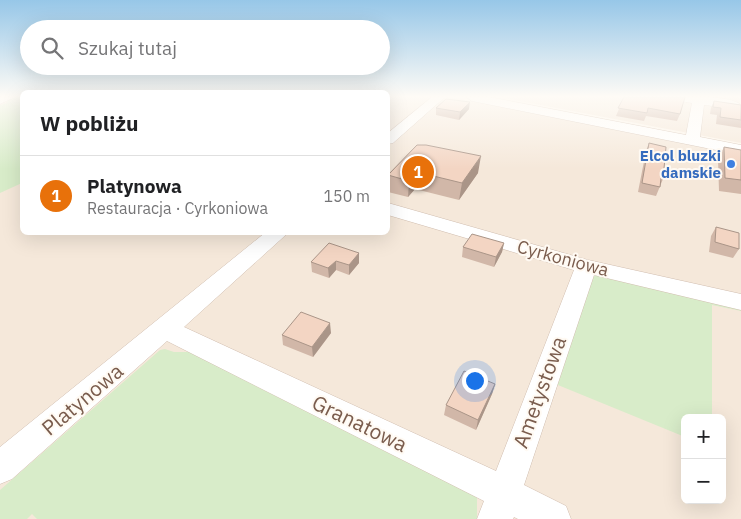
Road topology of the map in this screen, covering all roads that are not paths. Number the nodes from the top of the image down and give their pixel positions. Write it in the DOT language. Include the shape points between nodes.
graph roads {
  1 [pos="410,121"];
  2 [pos="598,121"];
  3 [pos="695,121"];
  4 [pos="390,138"];
  5 [pos="692,140"];
  6 [pos="741,150"];
  7 [pos="390,210"];
  8 [pos="275,235"];
  9 [pos="586,266"];
  10 [pos="741,302"];
  11 [pos="165,328"];
  12 [pos="0,468"];
  13 [pos="499,506"];
  14 [pos="553,519"];
  1 -- 4 [label="street"];
  2 -- 5 [label="street"];
  3 -- 5 [label="street"];
  5 -- 6 [label="street"];
  7 -- 9 [label="street, Cyrkoniowa"];
  8 -- 11 [label="street, Platynowa"];
  9 -- 10 [label="street, Cyrkoniowa"];
  9 -- 13 [label="street, Ametystowa"];
  11 -- 12 [label="street, Platynowa"];
  11 -- 13 [label="street, Granatowa"];
  13 -- 14 [label="street, Granatowa"];
}
